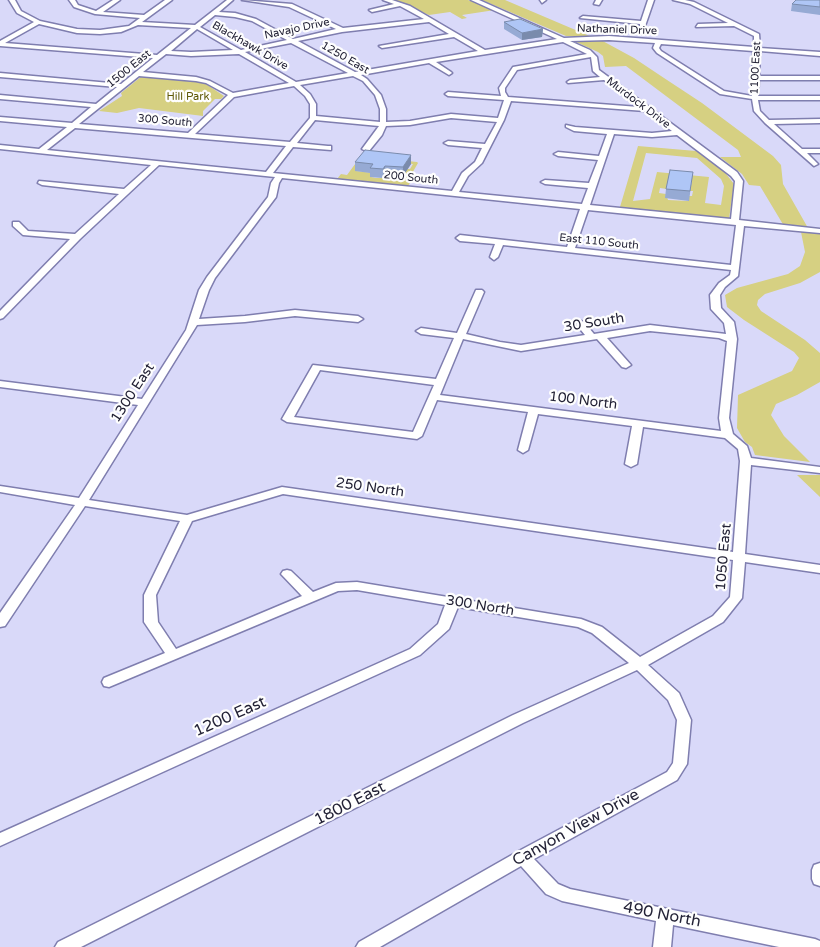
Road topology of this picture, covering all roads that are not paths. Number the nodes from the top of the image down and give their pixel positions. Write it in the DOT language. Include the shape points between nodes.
graph roads {
  1 [pos="72,0"];
  2 [pos="117,0"];
  3 [pos="168,0"];
  4 [pos="230,0"];
  5 [pos="245,0"];
  6 [pos="386,0"];
  7 [pos="474,0"];
  8 [pos="651,0"];
  9 [pos="676,0"];
  10 [pos="10,1"];
  11 [pos="400,4"];
  12 [pos="372,10"];
  13 [pos="97,13"];
  14 [pos="214,13"];
  15 [pos="146,17"];
  16 [pos="582,18"];
  17 [pos="432,20"];
  18 [pos="38,22"];
  19 [pos="138,22"];
  20 [pos="644,23"];
  21 [pos="735,24"];
  22 [pos="698,26"];
  23 [pos="197,27"];
  24 [pos="342,30"];
  25 [pos="455,35"];
  26 [pos="564,39"];
  27 [pos="293,40"];
  28 [pos="639,40"];
  29 [pos="658,41"];
  30 [pos="0,43"];
  31 [pos="382,46"];
  32 [pos="48,48"];
  33 [pos="756,49"];
  34 [pos="166,52"];
  35 [pos="239,52"];
  36 [pos="484,52"];
  37 [pos="40,53"];
  38 [pos="103,53"];
  39 [pos="820,54"];
  40 [pos="592,55"];
  41 [pos="96,58"];
  42 [pos="159,58"];
  43 [pos="430,62"];
  44 [pos="448,73"];
  45 [pos="139,74"];
  46 [pos="355,74"];
  47 [pos="0,75"];
  48 [pos="605,78"];
  49 [pos="756,78"];
  50 [pos="820,78"];
  51 [pos="570,82"];
  52 [pos="294,84"];
  53 [pos="124,86"];
  54 [pos="448,94"];
  55 [pos="232,95"];
  56 [pos="0,97"];
  57 [pos="506,98"];
  58 [pos="755,98"];
  59 [pos="820,98"];
  60 [pos="98,106"];
  61 [pos="646,109"];
  62 [pos="313,118"];
  63 [pos="0,119"];
  64 [pos="501,120"];
  65 [pos="820,121"];
  66 [pos="767,122"];
  67 [pos="383,124"];
  68 [pos="75,125"];
  69 [pos="568,126"];
  70 [pos="611,132"];
  71 [pos="678,133"];
  72 [pos="190,135"];
  73 [pos="448,143"];
  74 [pos="294,145"];
  75 [pos="487,146"];
  76 [pos="0,147"];
  77 [pos="328,148"];
  78 [pos="366,149"];
  79 [pos="801,151"];
  80 [pos="820,151"];
  81 [pos="40,152"];
  82 [pos="558,154"];
  83 [pos="602,158"];
  84 [pos="157,163"];
  85 [pos="814,164"];
  86 [pos="268,174"];
  87 [pos="280,175"];
  88 [pos="545,182"];
  89 [pos="42,183"];
  90 [pos="592,186"];
  91 [pos="126,192"];
  92 [pos="454,194"];
  93 [pos="584,207"];
  94 [pos="737,223"];
  95 [pos="16,224"];
  96 [pos="820,231"];
  97 [pos="77,237"];
  98 [pos="460,238"];
  99 [pos="500,242"];
  100 [pos="570,250"];
  101 [pos="494,257"];
  102 [pos="735,268"];
  103 [pos="479,292"];
  104 [pos="0,316"];
  105 [pos="358,319"];
  106 [pos="195,322"];
  107 [pos="581,324"];
  108 [pos="421,331"];
  109 [pos="595,335"];
  110 [pos="460,336"];
  111 [pos="732,339"];
  112 [pos="626,366"];
  113 [pos="440,383"];
  114 [pos="0,384"];
  115 [pos="434,397"];
  116 [pos="145,403"];
  117 [pos="534,410"];
  118 [pos="638,423"];
  119 [pos="728,435"];
  120 [pos="523,450"];
  121 [pos="746,461"];
  122 [pos="631,464"];
  123 [pos="820,470"];
  124 [pos="0,490"];
  125 [pos="81,504"];
  126 [pos="187,519"];
  127 [pos="740,558"];
  128 [pos="820,569"];
  129 [pos="287,574"];
  130 [pos="310,597"];
  131 [pos="453,602"];
  132 [pos="0,623"];
  133 [pos="173,654"];
  134 [pos="638,664"];
  135 [pos="109,682"];
  136 [pos="0,840"];
  137 [pos="523,857"];
  138 [pos="820,870"];
  139 [pos="820,879"];
  140 [pos="665,916"];
  141 [pos="64,947"];
  142 [pos="365,947"];
  143 [pos="662,947"];
  144 [pos="815,947"];
  1 -- 13 [label="street" via="76,6"];
  2 -- 13 [label="street"];
  3 -- 15 [label="street"];
  4 -- 14 [label="street, 1500 East"];
  5 -- 24 [label="street" via="290,5"];
  6 -- 11 [label="street"];
  7 -- 26 [label="street"];
  8 -- 20 [label="street"];
  9 -- 21 [label="street, 1100 East"];
  10 -- 18 [label="street" via="20,12"];
  11 -- 12 [label="street"];
  11 -- 17 [label="street"];
  13 -- 15 [label="street"];
  14 -- 23 [label="street, 1500 East"];
  14 -- 27 [label="street, 1250 East" via="249,18"];
  15 -- 19 [label="street"];
  16 -- 20 [label="street"];
  17 -- 24 [label="street, Navajo Drive"];
  17 -- 25 [label="street"];
  18 -- 19 [label="street" via="77,31 100,32 123,32"];
  18 -- 30 [label="street"];
  19 -- 23 [label="street, Blackhawk Drive"];
  20 -- 28 [label="street"];
  21 -- 22 [label="street"];
  21 -- 33 [label="street, 1100 East" via="757,35"];
  23 -- 34 [label="street, 1500 East"];
  23 -- 35 [label="street, Blackhawk Drive"];
  24 -- 27 [label="street, Navajo Drive"];
  25 -- 31 [label="street"];
  25 -- 36 [label="street"];
  26 -- 28 [label="street, Nathaniel Drive"];
  26 -- 36 [label="street, Nathaniel Drive"];
  26 -- 40 [label="street"];
  27 -- 35 [label="street, Navajo Drive"];
  27 -- 46 [label="street, 1250 East"];
  28 -- 29 [label="street, Nathaniel Drive"];
  29 -- 33 [label="street, Nathaniel Drive"];
  29 -- 58 [label="street" via="656,48 659,52 715,90"];
  30 -- 32 [label="street"];
  32 -- 37 [label="street"];
  32 -- 38 [label="street"];
  33 -- 39 [label="street, Nathaniel Drive"];
  33 -- 49 [label="street, 1100 East"];
  34 -- 35 [label="street, Navajo Drive"];
  34 -- 42 [label="street, 1500 East"];
  35 -- 52 [label="street, Blackhawk Drive"];
  36 -- 43 [label="street, Nathaniel Drive"];
  38 -- 41 [label="street"];
  38 -- 42 [label="street"];
  40 -- 48 [label="street, Murdock Drive" via="596,71"];
  40 -- 57 [label="street" via="515,68 502,88"];
  42 -- 45 [label="street, 1500 East"];
  43 -- 44 [label="street"];
  43 -- 46 [label="street, Nathaniel Drive"];
  45 -- 53 [label="street, 1500 East"];
  45 -- 55 [label="street" via="196,79"];
  46 -- 52 [label="street, Nathaniel Drive"];
  46 -- 67 [label="street, 1250 East" via="366,80 378,95 383,109"];
  47 -- 53 [label="street"];
  48 -- 51 [label="street"];
  48 -- 61 [label="street, Murdock Drive"];
  49 -- 50 [label="street"];
  49 -- 58 [label="street, 1100 East"];
  52 -- 55 [label="street, Nathaniel Drive"];
  52 -- 62 [label="street, Blackhawk Drive" via="308,95 313,104"];
  53 -- 60 [label="street, 1500 East"];
  54 -- 57 [label="street"];
  55 -- 72 [label="street"];
  56 -- 60 [label="street"];
  57 -- 61 [label="street"];
  57 -- 64 [label="street" via="508,106"];
  58 -- 59 [label="street"];
  58 -- 66 [label="street, 1100 East" via="757,111"];
  60 -- 68 [label="street, 1500 East"];
  61 -- 71 [label="street, Murdock Drive"];
  62 -- 67 [label="street"];
  62 -- 74 [label="street"];
  63 -- 68 [label="street, 300 South"];
  64 -- 67 [label="street" via="451,116"];
  64 -- 75 [label="street"];
  65 -- 66 [label="street"];
  66 -- 79 [label="street, 1100 East"];
  67 -- 78 [label="street"];
  68 -- 72 [label="street, 300 South"];
  68 -- 81 [label="street, 1500 East"];
  69 -- 70 [label="street"];
  70 -- 71 [label="street"];
  70 -- 83 [label="street"];
  71 -- 94 [label="street, Murdock Drive" via="739,181"];
  72 -- 74 [label="street, 300 South"];
  73 -- 75 [label="street"];
  74 -- 77 [label="street, 300 South"];
  74 -- 86 [label="street"];
  75 -- 92 [label="street"];
  76 -- 81 [label="street, 200 South"];
  79 -- 80 [label="street"];
  79 -- 85 [label="street, 1100 East"];
  81 -- 84 [label="street, 200 South"];
  82 -- 83 [label="street"];
  83 -- 90 [label="street"];
  84 -- 86 [label="street, 200 South"];
  84 -- 91 [label="street"];
  86 -- 87 [label="street, 200 South"];
  87 -- 92 [label="street, 200 South"];
  87 -- 106 [label="street, 1300 East" via="272,197 210,277"];
  88 -- 90 [label="street"];
  89 -- 91 [label="street"];
  90 -- 93 [label="street"];
  91 -- 97 [label="street"];
  92 -- 93 [label="street, 200 South"];
  93 -- 94 [label="street, 200 South"];
  93 -- 100 [label="street"];
  94 -- 96 [label="street, 200 South"];
  94 -- 102 [label="street"];
  95 -- 97 [label="street" via="26,233"];
  97 -- 104 [label="street"];
  98 -- 99 [label="street, East 110 South"];
  99 -- 100 [label="street, East 110 South"];
  99 -- 101 [label="street"];
  100 -- 102 [label="street, East 110 South"];
  102 -- 111 [label="street" via="734,276 714,295 716,308 729,322"];
  103 -- 110 [label="street"];
  105 -- 106 [label="street" via="295,313"];
  106 -- 116 [label="street, 1300 East"];
  107 -- 109 [label="street"];
  108 -- 110 [label="street, 30 South"];
  109 -- 110 [label="street, 30 South" via="522,348"];
  109 -- 111 [label="street, 30 South" via="650,328"];
  109 -- 112 [label="street"];
  110 -- 113 [label="street"];
  111 -- 119 [label="street" via="724,418"];
  113 -- 115 [label="street"];
  113 -- 115 [label="street" via="317,366 288,419 417,436"];
  114 -- 116 [label="street"];
  115 -- 117 [label="street, 100 North"];
  116 -- 125 [label="street, 1300 East"];
  117 -- 118 [label="street, 100 North"];
  117 -- 120 [label="street"];
  118 -- 119 [label="street, 100 North"];
  118 -- 122 [label="street"];
  119 -- 121 [label="street" via="742,448"];
  121 -- 123 [label="street"];
  121 -- 127 [label="street, 1050 East"];
  124 -- 125 [label="street, 250 North"];
  125 -- 126 [label="street, 250 North"];
  125 -- 132 [label="street, 1300 East"];
  126 -- 127 [label="street, 250 North" via="282,490"];
  126 -- 133 [label="street" via="150,595 151,622"];
  127 -- 128 [label="street"];
  127 -- 134 [label="street, 1050 East" via="736,598 718,619"];
  129 -- 130 [label="street"];
  130 -- 131 [label="street, 300 North" via="336,587 356,586"];
  130 -- 133 [label="street, 300 North"];
  131 -- 134 [label="street, 300 North" via="581,623 597,630"];
  131 -- 136 [label="street, 1200 East" via="444,626 415,652"];
  133 -- 135 [label="street, 300 North"];
  134 -- 137 [label="street, Canyon View Drive" via="674,697 684,720 680,764 672,776"];
  134 -- 141 [label="street, 1800 East" via="501,728"];
  137 -- 140 [label="street, 490 North" via="552,889 568,896"];
  137 -- 142 [label="street, Canyon View Drive"];
  138 -- 139 [label="street"];
  140 -- 143 [label="street"];
  140 -- 144 [label="street, 490 North"];
}
